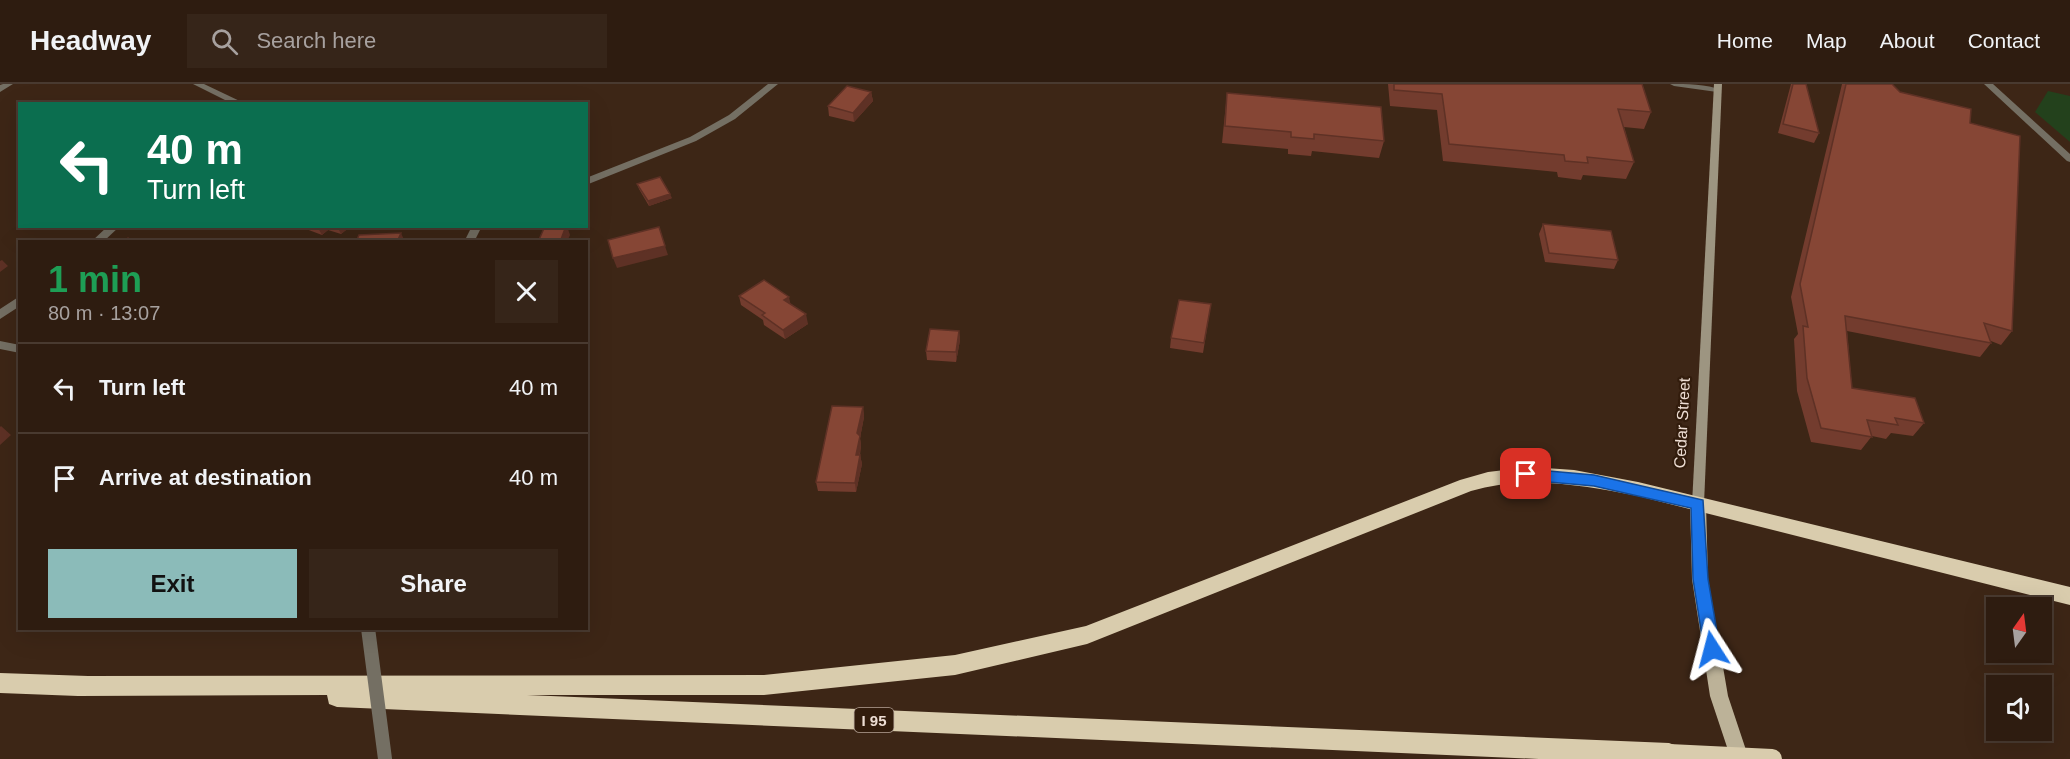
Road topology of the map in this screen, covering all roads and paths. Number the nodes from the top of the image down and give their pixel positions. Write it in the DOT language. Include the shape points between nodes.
graph roads {
  1 [pos="9,84"];
  2 [pos="198,84"];
  3 [pos="774,84"];
  4 [pos="1674,84"];
  5 [pos="1988,84"];
  6 [pos="1718,87"];
  7 [pos="0,89"];
  8 [pos="238,102"];
  9 [pos="2070,159"];
  10 [pos="588,181"];
  11 [pos="113,228"];
  12 [pos="98,240"];
  13 [pos="18,302"];
  14 [pos="0,315"];
  15 [pos="0,345"];
  16 [pos="18,349"];
  17 [pos="1698,504"];
  18 [pos="2070,596"];
  19 [pos="368,630"];
  20 [pos="0,683"];
  21 [pos="78,686"];
  22 [pos="385,759"];
  23 [pos="1740,759"];
  24 [pos="1772,759"];
  1 -- 7 [label="street"];
  2 -- 8 [label="street"];
  3 -- 10 [label="street" via="732,117 693,139"];
  4 -- 6 [label="lane"];
  5 -- 9 [label="street"];
  6 -- 17 [label="main road, Cedar Street"];
  11 -- 12 [label="street"];
  13 -- 14 [label="street"];
  15 -- 16 [label="street"];
  17 -- 18 [label="highway"];
  17 -- 21 [label="highway" via="1575,478 1540,474 1486,479 1087,634 955,665 764,685"];
  17 -- 23 [label="main road, Cedar Street" via="1700,579 1719,696"];
  19 -- 22 [label="street, bridge"];
  20 -- 21 [label="highway, I 95"];
  21 -- 24 [label="highway, I 95, bridge"];
}
